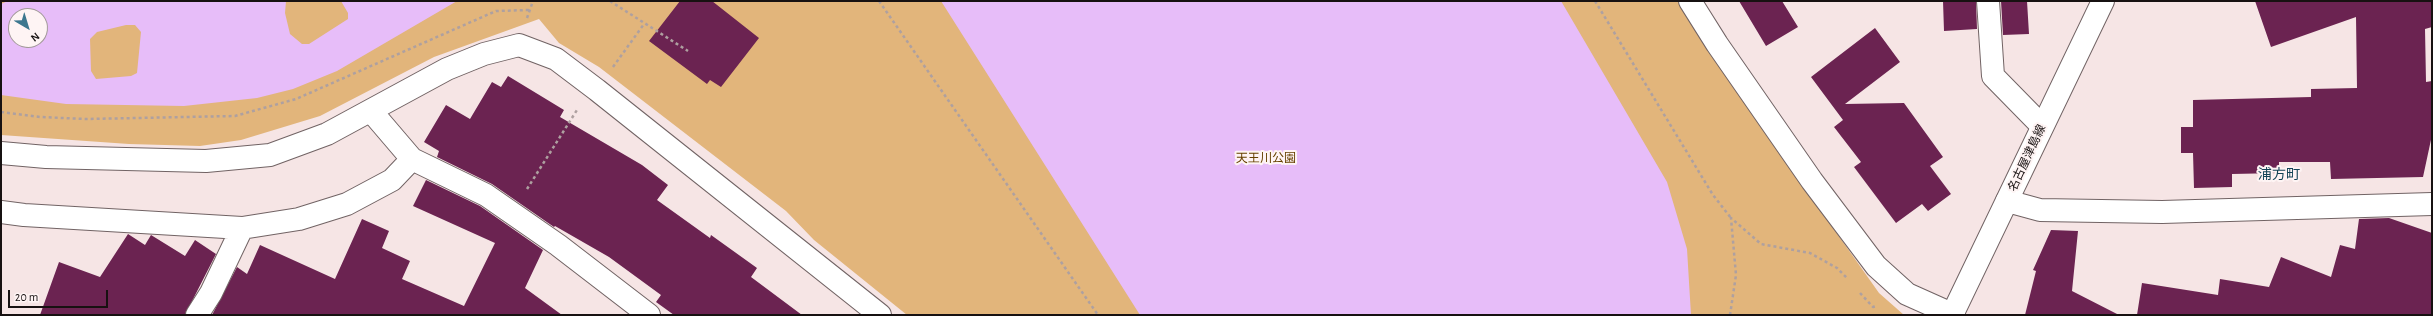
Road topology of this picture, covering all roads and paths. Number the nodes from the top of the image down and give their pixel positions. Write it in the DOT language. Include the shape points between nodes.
graph roads {
  1 [pos="610,1"];
  2 [pos="879,1"];
  3 [pos="1595,1"];
  4 [pos="1690,1"];
  5 [pos="1988,1"];
  6 [pos="2103,1"];
  7 [pos="529,10"];
  8 [pos="644,24"];
  9 [pos="688,51"];
  10 [pos="594,88"];
  11 [pos="371,111"];
  12 [pos="1,112"];
  13 [pos="2042,126"];
  14 [pos="1,153"];
  15 [pos="412,159"];
  16 [pos="2007,201"];
  17 [pos="2432,204"];
  18 [pos="1,212"];
  19 [pos="512,214"];
  20 [pos="1731,218"];
  21 [pos="242,228"];
  22 [pos="1852,285"];
  23 [pos="1858,290"];
  24 [pos="1907,294"];
  25 [pos="197,315"];
  26 [pos="649,315"];
  27 [pos="880,315"];
  28 [pos="1098,315"];
  29 [pos="1730,315"];
  30 [pos="1953,315"];
  1 -- 8 [label="path"];
  2 -- 28 [label="path"];
  3 -- 20 [label="path" via="1713,195"];
  4 -- 24 [label="street" via="1812,181 1876,266"];
  5 -- 13 [label="street" via="1993,76"];
  6 -- 13 [label="street, 名古屋津島線"];
  7 -- 12 [label="path" via="496,11 296,99 235,116 87,119"];
  8 -- 9 [label="path"];
  8 -- 10 [label="path"];
  10 -- 11 [label="street" via="556,60 519,45 484,54 447,69"];
  10 -- 19 [label="path"];
  10 -- 27 [label="street"];
  11 -- 14 [label="street" via="328,134 270,155 206,161 46,157"];
  11 -- 15 [label="street"];
  13 -- 16 [label="street, 名古屋津島線"];
  15 -- 19 [label="street" via="486,195"];
  15 -- 21 [label="street" via="392,180 347,204 299,219"];
  16 -- 17 [label="street" via="2040,210 2162,212"];
  16 -- 30 [label="street, 名古屋津島線"];
  18 -- 21 [label="street"];
  19 -- 26 [label="street" via="558,245"];
  20 -- 22 [label="path" via="1761,244 1810,253 1837,268"];
  20 -- 29 [label="path" via="1736,275"];
  21 -- 25 [label="street"];
  23 -- 24 [label="path" via="1873,307"];
  24 -- 30 [label="street"];
}
